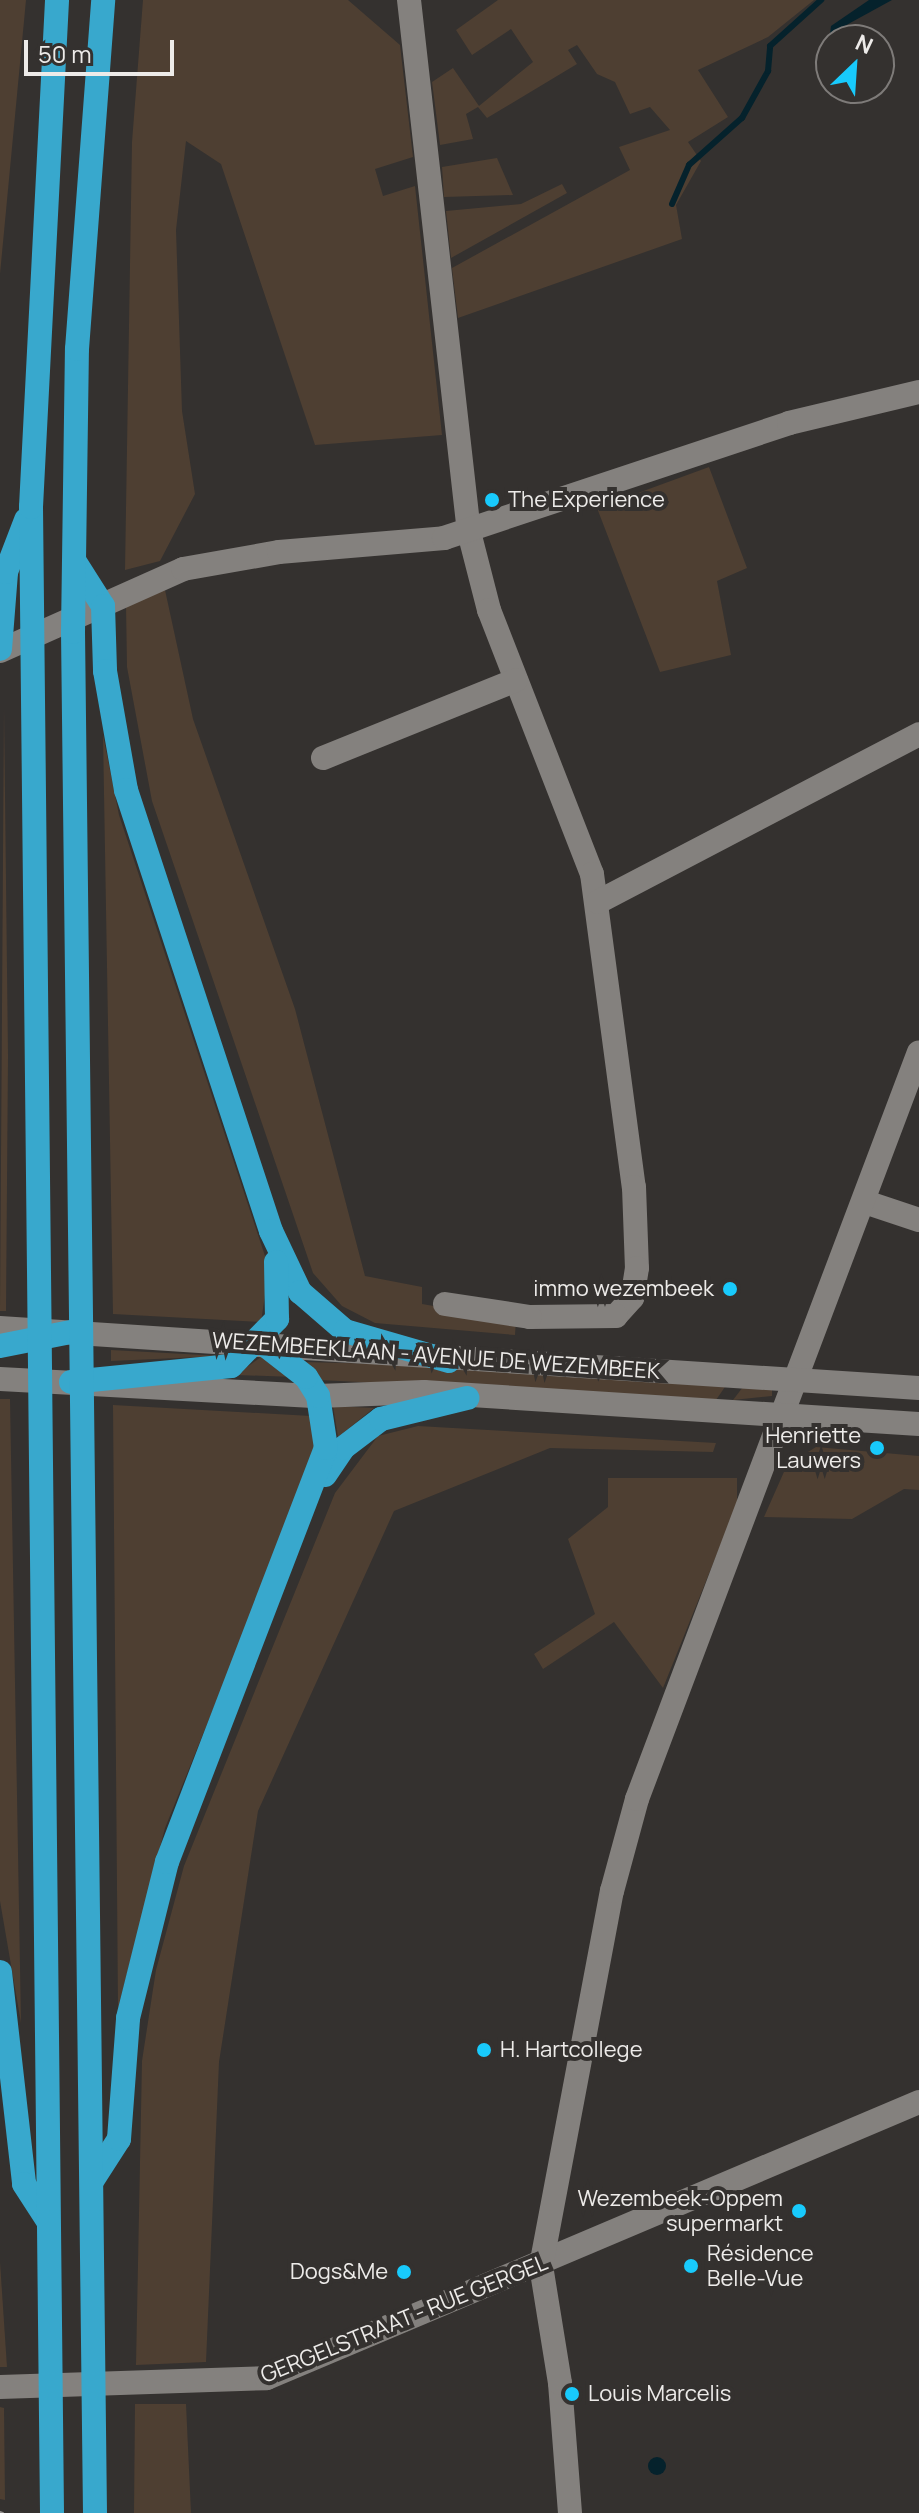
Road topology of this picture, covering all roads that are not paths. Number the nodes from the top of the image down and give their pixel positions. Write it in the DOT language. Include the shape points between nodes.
graph roads {
  1 [pos="57,0"];
  2 [pos="103,0"];
  3 [pos="409,0"];
  4 [pos="919,392"];
  5 [pos="31,507"];
  6 [pos="469,532"];
  7 [pos="82,589"];
  8 [pos="1,642"];
  9 [pos="516,680"];
  10 [pos="919,734"];
  11 [pos="323,758"];
  12 [pos="598,902"];
  13 [pos="919,1052"];
  14 [pos="865,1202"];
  15 [pos="919,1220"];
  16 [pos="271,1231"];
  17 [pos="445,1304"];
  18 [pos="0,1328"];
  19 [pos="71,1332"];
  20 [pos="261,1342"];
  21 [pos="0,1346"];
  22 [pos="449,1361"];
  23 [pos="0,1379"];
  24 [pos="799,1379"];
  25 [pos="919,1388"];
  26 [pos="77,1392"];
  27 [pos="318,1396"];
  28 [pos="467,1398"];
  29 [pos="785,1414"];
  30 [pos="919,1424"];
  31 [pos="317,1487"];
  32 [pos="0,1972"];
  33 [pos="919,2102"];
  34 [pos="92,2181"];
  35 [pos="48,2221"];
  36 [pos="541,2266"];
  37 [pos="2,2387"];
  38 [pos="52,2513"];
  39 [pos="95,2513"];
  40 [pos="570,2513"];
  1 -- 5 [label="highway"];
  2 -- 7 [label="highway" via="77,349 74,561"];
  3 -- 6 [label="street"];
  4 -- 6 [label="street" via="789,423"];
  5 -- 8 [label="highway" via="6,572"];
  5 -- 35 [label="highway"];
  6 -- 8 [label="street" via="183,569"];
  6 -- 9 [label="street"];
  7 -- 16 [label="highway" via="104,618 126,790"];
  7 -- 26 [label="highway" via="73,632 82,1307"];
  9 -- 11 [label="street"];
  9 -- 12 [label="street"];
  10 -- 12 [label="street"];
  12 -- 17 [label="street" via="634,1187 634,1291 616,1316 530,1317"];
  13 -- 14 [label="street"];
  14 -- 15 [label="street"];
  14 -- 24 [label="street"];
  16 -- 20 [label="highway" via="282,1294"];
  16 -- 22 [label="highway" via="315,1311 345,1331"];
  18 -- 19 [label="street, WEZEMBEEKLAAN - AVENUE DE WEZEMBEEK"];
  19 -- 20 [label="street, WEZEMBEEKLAAN - AVENUE DE WEZEMBEEK"];
  19 -- 21 [label="highway"];
  20 -- 22 [label="street, WEZEMBEEKLAAN - AVENUE DE WEZEMBEEK"];
  20 -- 26 [label="highway" via="216,1369 128,1371"];
  20 -- 27 [label="highway" via="298,1369"];
  22 -- 24 [label="street, WEZEMBEEKLAAN - AVENUE DE WEZEMBEEK"];
  23 -- 26 [label="street, WEZEMBEEKLAAN - AVENUE DE WEZEMBEEK"];
  24 -- 25 [label="street, WEZEMBEEKLAAN - AVENUE DE WEZEMBEEK"];
  24 -- 29 [label="street"];
  26 -- 27 [label="street, WEZEMBEEKLAAN - AVENUE DE WEZEMBEEK"];
  26 -- 34 [label="highway"];
  27 -- 28 [label="street, WEZEMBEEKLAAN - AVENUE DE WEZEMBEEK"];
  27 -- 31 [label="highway" via="326,1448"];
  28 -- 29 [label="street, WEZEMBEEKLAAN - AVENUE DE WEZEMBEEK"];
  28 -- 31 [label="highway" via="381,1419 343,1448"];
  29 -- 30 [label="street, WEZEMBEEKLAAN - AVENUE DE WEZEMBEEK"];
  29 -- 36 [label="street" via="637,1799 581,2026"];
  31 -- 34 [label="highway" via="167,1862 128,2018 119,2139"];
  32 -- 35 [label="highway" via="24,2184"];
  33 -- 36 [label="street, GERGELSTRAAT - RUE GERGEL"];
  34 -- 39 [label="highway"];
  35 -- 38 [label="highway"];
  36 -- 37 [label="street, GERGELSTRAAT - RUE GERGEL" via="267,2378"];
  36 -- 40 [label="street"];
}
